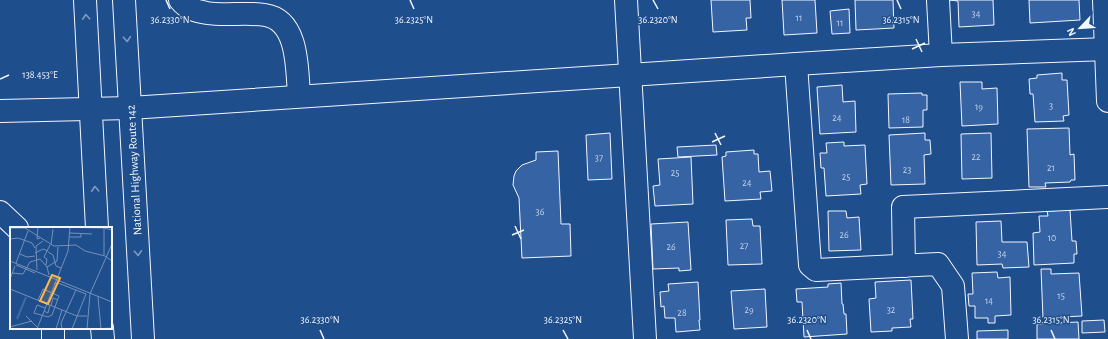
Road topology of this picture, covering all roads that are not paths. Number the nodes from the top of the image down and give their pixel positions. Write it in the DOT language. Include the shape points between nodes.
graph roads {
  1 [pos="85,0"];
  2 [pos="124,0"];
  3 [pos="180,0"];
  4 [pos="626,0"];
  5 [pos="938,0"];
  6 [pos="1104,0"];
  7 [pos="1107,49"];
  8 [pos="942,55"];
  9 [pos="796,64"];
  10 [pos="631,74"];
  11 [pos="299,96"];
  12 [pos="1108,101"];
  13 [pos="91,108"];
  14 [pos="130,108"];
  15 [pos="0,111"];
  16 [pos="1108,197"];
  17 [pos="0,212"];
  18 [pos="16,227"];
  19 [pos="97,227"];
  20 [pos="904,266"];
  21 [pos="102,329"];
  22 [pos="103,339"];
  23 [pos="143,339"];
  24 [pos="645,339"];
  25 [pos="957,339"];
  13 -- 1 [label="main road, one-way"];
  2 -- 14 [label="main road, National Highway Route 142, one-way"];
  3 -- 11 [label="main road" via="193,10 278,18 288,31 295,51"];
  4 -- 10 [label="main road"];
  5 -- 8 [label="main road"];
  6 -- 7 [label="main road"];
  7 -- 8 [label="main road"];
  7 -- 12 [label="main road"];
  8 -- 9 [label="main road"];
  9 -- 10 [label="main road"];
  9 -- 20 [label="main road" via="810,265 816,270"];
  10 -- 11 [label="main road"];
  10 -- 24 [label="main road"];
  11 -- 14 [label="main road"];
  13 -- 14 [label="main road"];
  13 -- 15 [label="main road"];
  19 -- 13 [label="main road, one-way"];
  14 -- 23 [label="main road, National Highway Route 142, one-way"];
  16 -- 20 [label="main road" via="904,207"];
  17 -- 18 [label="main road"];
  20 -- 25 [label="main road" via="938,264 953,286"];
  21 -- 22 [label="main road"];
}
